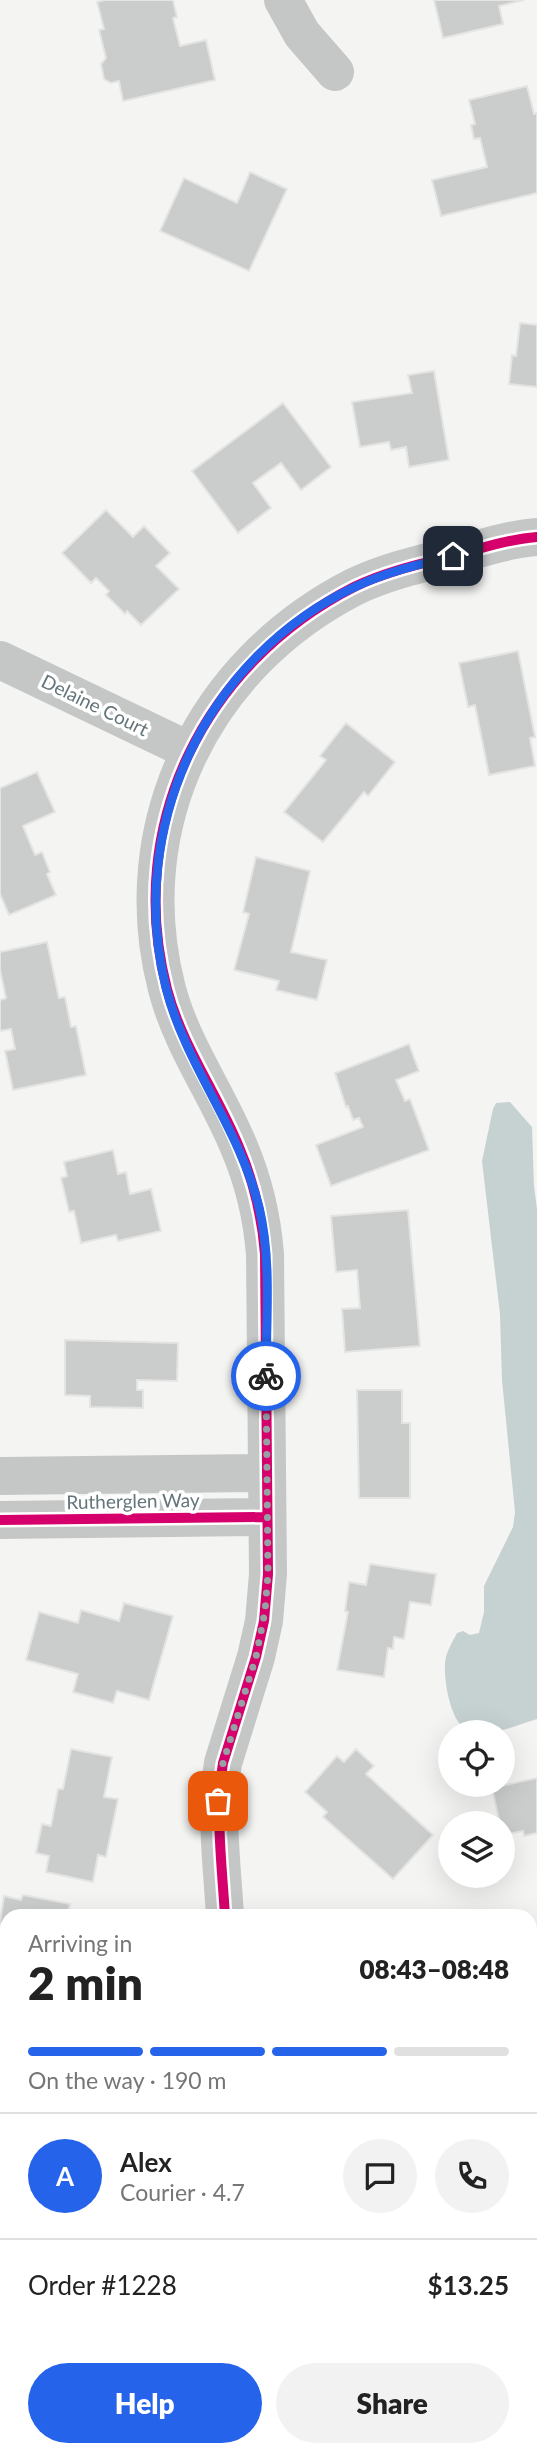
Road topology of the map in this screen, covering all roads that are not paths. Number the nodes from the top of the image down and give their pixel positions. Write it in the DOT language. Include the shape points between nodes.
graph roads {
  1 [pos="284,0"];
  2 [pos="335,72"];
  3 [pos="537,537"];
  4 [pos="0,660"];
  5 [pos="190,751"];
  6 [pos="266,1473"];
  7 [pos="0,1476"];
  8 [pos="265,1517"];
  9 [pos="0,1520"];
  10 [pos="225,1909"];
  1 -- 2 [label="street" via="302,34"];
  3 -- 5 [label="street" via="401,569 356,586 301,618 253,659 205,722"];
  4 -- 5 [label="street, Delaine Court"];
  5 -- 6 [label="street" via="160,841 155,889 158,938 175,1016 238,1145 260,1211 265,1254"];
  6 -- 7 [label="street"];
  6 -- 8 [label="street"];
  8 -- 9 [label="street, Rutherglen Way"];
  8 -- 10 [label="street" via="268,1574 264,1622 223,1763 218,1801"];
}
